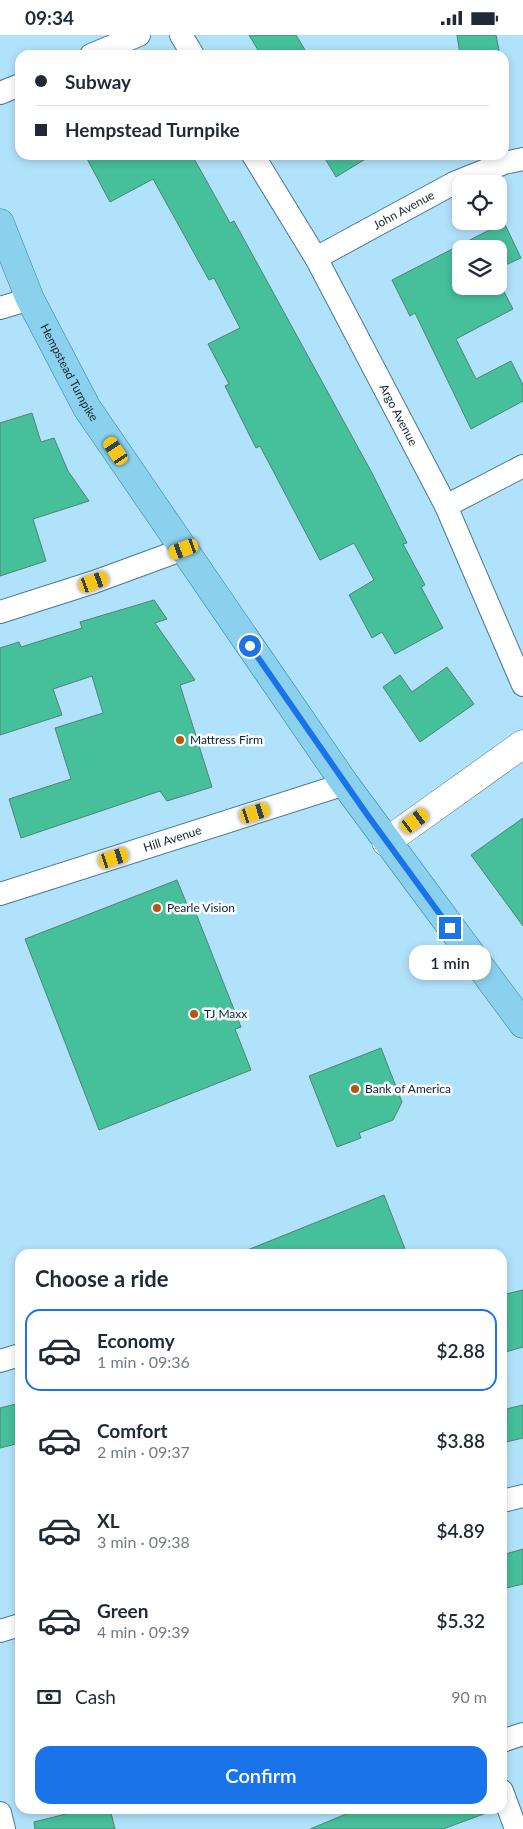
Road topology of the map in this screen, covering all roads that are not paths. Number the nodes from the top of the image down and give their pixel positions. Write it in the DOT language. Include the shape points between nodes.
graph roads {
  1 [pos="139,35"];
  2 [pos="181,35"];
  3 [pos="103,50"];
  4 [pos="190,50"];
  5 [pos="15,87"];
  6 [pos="0,93"];
  7 [pos="523,159"];
  8 [pos="256,160"];
  9 [pos="0,223"];
  10 [pos="316,258"];
  11 [pos="30,299"];
  12 [pos="0,308"];
  13 [pos="523,466"];
  14 [pos="446,506"];
  15 [pos="184,549"];
  16 [pos="0,612"];
  17 [pos="523,685"];
  18 [pos="523,744"];
  19 [pos="345,784"];
  20 [pos="386,842"];
  21 [pos="0,894"];
  22 [pos="523,1024"];
  23 [pos="15,1356"];
  24 [pos="0,1361"];
  25 [pos="523,1496"];
  26 [pos="507,1500"];
  27 [pos="15,1626"];
  28 [pos="0,1631"];
  29 [pos="523,1734"];
  30 [pos="507,1739"];
  31 [pos="507,1805"];
  32 [pos="0,1813"];
  33 [pos="4,1829"];
  34 [pos="516,1829"];
  1 -- 3 [label="street"];
  2 -- 4 [label="street"];
  5 -- 6 [label="street"];
  7 -- 10 [label="street, John Avenue" via="454,183"];
  8 -- 10 [label="street, Argo Avenue"];
  9 -- 11 [label="main road, Hempstead Turnpike"];
  10 -- 14 [label="street, Argo Avenue"];
  11 -- 12 [label="street"];
  11 -- 15 [label="main road, Hempstead Turnpike" via="87,408"];
  13 -- 14 [label="street"];
  14 -- 17 [label="street, Argo Avenue"];
  15 -- 16 [label="street"];
  15 -- 19 [label="main road, Hempstead Turnpike"];
  18 -- 20 [label="street"];
  19 -- 20 [label="main road, Hempstead Turnpike"];
  19 -- 21 [label="street, Hill Avenue"];
  20 -- 22 [label="main road, Hempstead Turnpike"];
  23 -- 24 [label="street"];
  25 -- 26 [label="street"];
  27 -- 28 [label="street"];
  29 -- 30 [label="street"];
  31 -- 34 [label="street"];
  32 -- 33 [label="street"];
}
